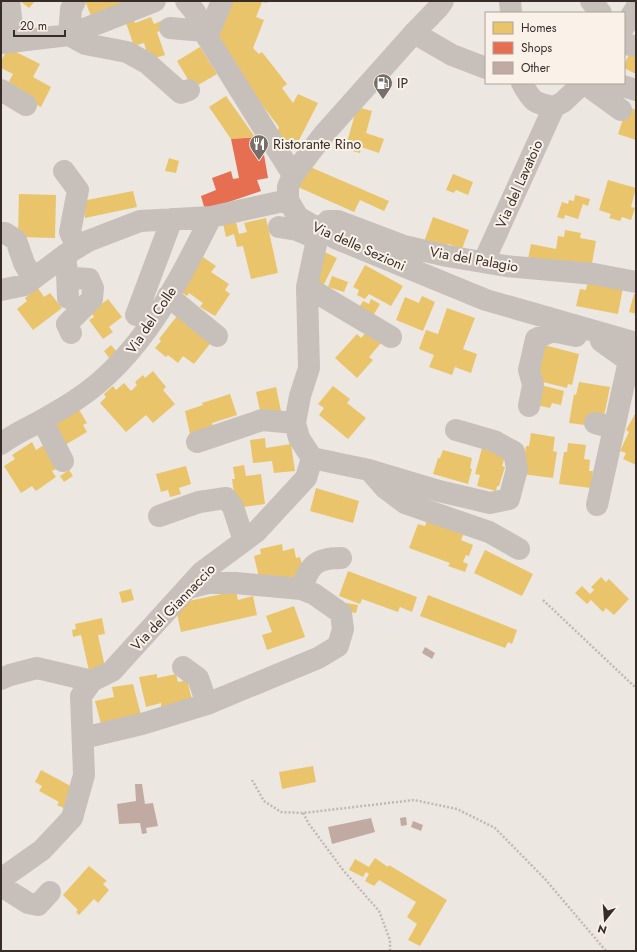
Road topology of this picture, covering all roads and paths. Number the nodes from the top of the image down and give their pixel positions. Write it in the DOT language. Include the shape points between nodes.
graph roads {
  1 [pos="9,1"];
  2 [pos="75,1"];
  3 [pos="155,1"];
  4 [pos="186,1"];
  5 [pos="222,1"];
  6 [pos="443,1"];
  7 [pos="510,1"];
  8 [pos="591,1"];
  9 [pos="636,8"];
  10 [pos="511,12"];
  11 [pos="600,12"];
  12 [pos="625,25"];
  13 [pos="170,28"];
  14 [pos="625,28"];
  15 [pos="414,33"];
  16 [pos="205,34"];
  17 [pos="636,34"];
  18 [pos="69,35"];
  19 [pos="7,42"];
  20 [pos="625,44"];
  21 [pos="636,46"];
  22 [pos="485,68"];
  23 [pos="522,84"];
  24 [pos="582,84"];
  25 [pos="584,84"];
  26 [pos="616,84"];
  27 [pos="1,90"];
  28 [pos="189,90"];
  29 [pos="636,90"];
  30 [pos="26,105"];
  31 [pos="554,107"];
  32 [pos="621,110"];
  33 [pos="64,171"];
  34 [pos="293,175"];
  35 [pos="288,200"];
  36 [pos="211,217"];
  37 [pos="172,219"];
  38 [pos="279,227"];
  39 [pos="1,233"];
  40 [pos="318,234"];
  41 [pos="69,258"];
  42 [pos="484,261"];
  43 [pos="33,279"];
  44 [pos="636,282"];
  45 [pos="307,287"];
  46 [pos="1,290"];
  47 [pos="168,296"];
  48 [pos="68,298"];
  49 [pos="343,308"];
  50 [pos="136,315"];
  51 [pos="349,329"];
  52 [pos="594,331"];
  53 [pos="71,333"];
  54 [pos="217,336"];
  55 [pos="391,337"];
  56 [pos="636,343"];
  57 [pos="529,406"];
  58 [pos="42,420"];
  59 [pos="295,423"];
  60 [pos="456,430"];
  61 [pos="197,442"];
  62 [pos="1,444"];
  63 [pos="312,458"];
  64 [pos="63,461"];
  65 [pos="369,470"];
  66 [pos="597,505"];
  67 [pos="159,516"];
  68 [pos="244,541"];
  69 [pos="519,549"];
  70 [pos="341,558"];
  71 [pos="188,588"];
  72 [pos="301,589"];
  73 [pos="543,600"];
  74 [pos="182,667"];
  75 [pos="1,679"];
  76 [pos="92,681"];
  77 [pos="636,688"];
  78 [pos="208,704"];
  79 [pos="83,738"];
  80 [pos="252,780"];
  81 [pos="303,813"];
  82 [pos="1,879"];
  83 [pos="1,886"];
  84 [pos="50,892"];
  85 [pos="390,951"];
  86 [pos="606,951"];
  1 -- 19 [label="street"];
  2 -- 18 [label="street" via="71,9"];
  3 -- 18 [label="street"];
  4 -- 16 [label="street"];
  5 -- 16 [label="street"];
  6 -- 15 [label="street"];
  7 -- 10 [label="street"];
  8 -- 11 [label="street"];
  9 -- 12 [label="street"];
  13 -- 16 [label="street"];
  14 -- 17 [label="street"];
  15 -- 22 [label="street" via="452,55"];
  15 -- 34 [label="street" via="324,134"];
  16 -- 34 [label="street"];
  18 -- 19 [label="street"];
  18 -- 28 [label="street" via="85,44 127,52 147,63 181,93"];
  20 -- 21 [label="street"];
  23 -- 31 [label="street" via="528,95 537,104"];
  24 -- 31 [label="street"];
  25 -- 32 [label="street"];
  26 -- 29 [label="street"];
  27 -- 30 [label="street"];
  31 -- 42 [label="street, Via del Lavatoio"];
  33 -- 41 [label="street" via="78,190 70,232"];
  34 -- 35 [label="street" via="288,187"];
  35 -- 36 [label="street"];
  35 -- 40 [label="street, Via delle Sezioni" via="298,217"];
  36 -- 37 [label="street"];
  36 -- 47 [label="street, Via del Colle"];
  37 -- 41 [label="street" via="140,221 88,241"];
  37 -- 50 [label="street"];
  38 -- 40 [label="street"];
  39 -- 43 [label="street" via="16,240"];
  40 -- 42 [label="street, Via del Palagio" via="328,221 338,221 404,246"];
  40 -- 45 [label="street"];
  40 -- 52 [label="street, Via delle Sezioni" via="335,238 486,300"];
  41 -- 43 [label="street"];
  41 -- 48 [label="street"];
  41 -- 53 [label="street" via="74,278 89,280 93,288 92,299 67,324"];
  42 -- 44 [label="street, Via del Palagio" via="506,266 594,274"];
  43 -- 46 [label="street" via="25,285"];
  45 -- 49 [label="street"];
  45 -- 59 [label="street" via="309,368"];
  47 -- 54 [label="street"];
  47 -- 58 [label="street, Via del Colle" via="117,374"];
  49 -- 51 [label="street"];
  49 -- 55 [label="street"];
  52 -- 56 [label="street, Via delle Sezioni"];
  52 -- 57 [label="street" via="582,337 552,331 536,339 529,370 533,385"];
  52 -- 66 [label="street" via="601,341 629,361 605,425 600,454"];
  58 -- 62 [label="street, Via del Colle"];
  58 -- 64 [label="street"];
  59 -- 61 [label="street" via="262,420"];
  59 -- 63 [label="street" via="299,438"];
  60 -- 65 [label="street" via="494,441 514,452 517,469 508,499 490,503"];
  63 -- 65 [label="street"];
  63 -- 68 [label="street, Via del Giannaccio" via="306,478 256,532"];
  65 -- 69 [label="street" via="385,488 405,503 489,532"];
  67 -- 68 [label="street" via="199,502 226,498 233,506"];
  68 -- 71 [label="street, Via del Giannaccio" via="202,572"];
  70 -- 72 [label="street" via="327,558 316,563 307,573"];
  71 -- 72 [label="street" via="208,582"];
  71 -- 76 [label="street, Via del Giannaccio" via="112,671"];
  72 -- 78 [label="street" via="314,594 341,613 343,629 338,646 318,658"];
  73 -- 77 [label="path"];
  74 -- 78 [label="street" via="198,678"];
  75 -- 76 [label="street" via="37,668"];
  76 -- 79 [label="street, Via del Giannaccio" via="81,696"];
  78 -- 79 [label="street"];
  79 -- 82 [label="street, Via del Giannaccio" via="84,775 72,818 42,850"];
  80 -- 81 [label="path" via="264,801 281,812"];
  81 -- 85 [label="path" via="343,870 379,911 390,940"];
  81 -- 86 [label="path" via="414,800 457,810 496,828 545,879"];
  83 -- 84 [label="street" via="28,903 38,905"];
}
